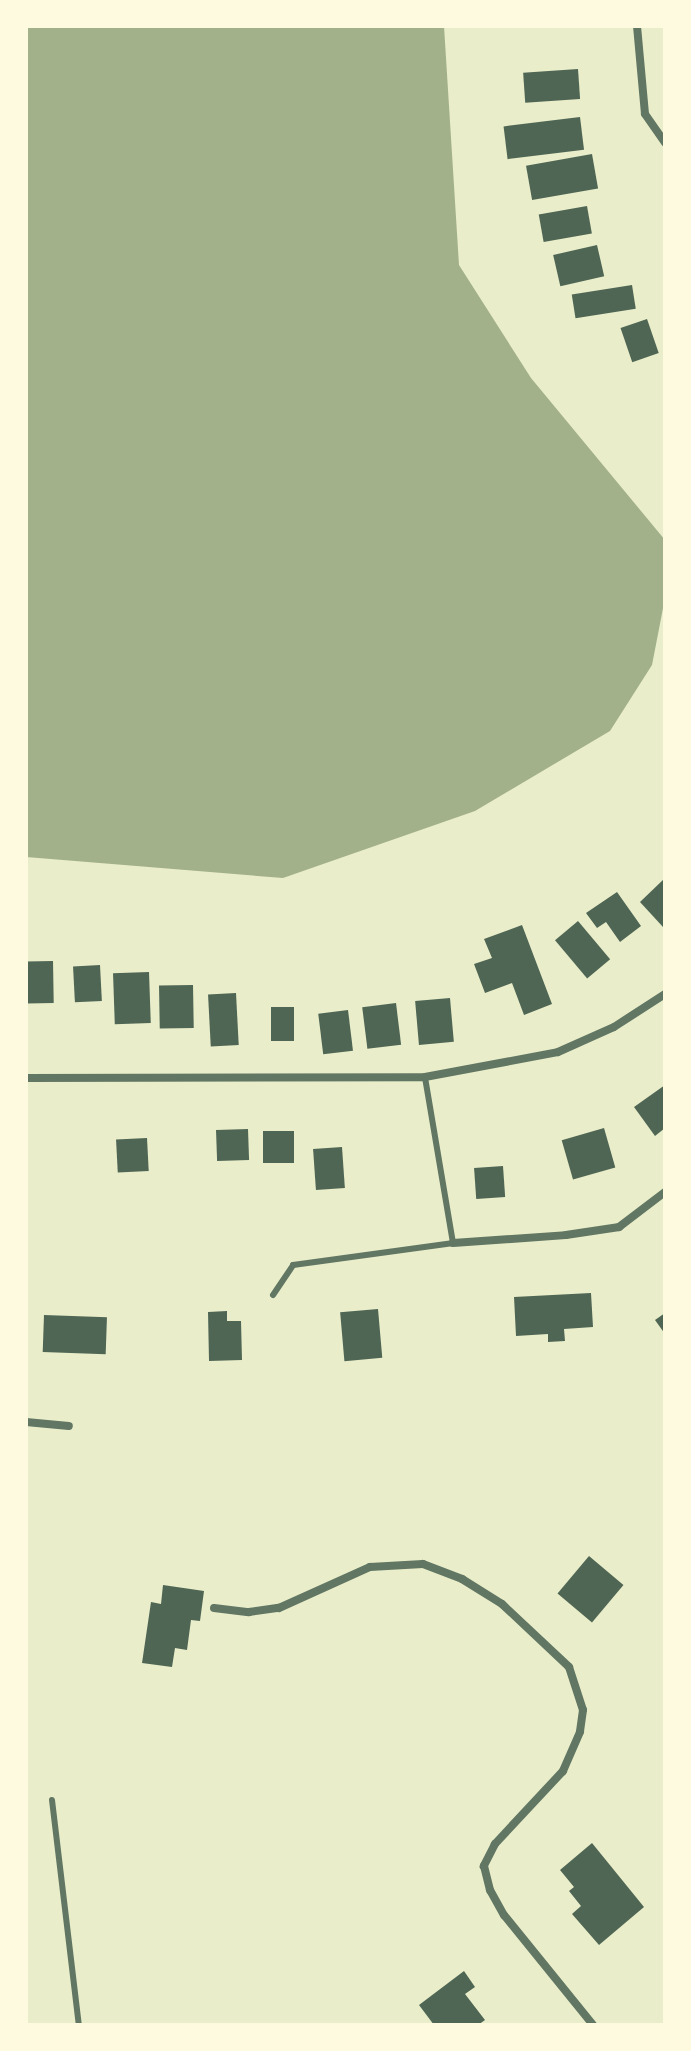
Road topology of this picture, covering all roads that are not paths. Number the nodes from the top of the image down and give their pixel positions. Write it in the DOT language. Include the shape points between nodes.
graph roads {
  1 [pos="637,26"];
  2 [pos="665,143"];
  3 [pos="665,994"];
  4 [pos="425,1077"];
  5 [pos="26,1078"];
  6 [pos="665,1192"];
  7 [pos="453,1243"];
  8 [pos="273,1295"];
  9 [pos="26,1422"];
  10 [pos="69,1426"];
  11 [pos="214,1608"];
  12 [pos="52,1800"];
  13 [pos="79,2025"];
  14 [pos="593,2025"];
  1 -- 2 [label="street" via="645,114"];
  3 -- 4 [label="street" via="614,1027 558,1052"];
  4 -- 5 [label="street"];
  4 -- 7 [label="lane"];
  6 -- 7 [label="street" via="619,1227"];
  7 -- 8 [label="lane" via="293,1265"];
  9 -- 10 [label="street"];
  11 -- 14 [label="street" via="279,1608 370,1567 423,1564 462,1579 502,1604 569,1667 583,1710 563,1771 495,1844 484,1866 504,1915"];
  12 -- 13 [label="lane"];
}
